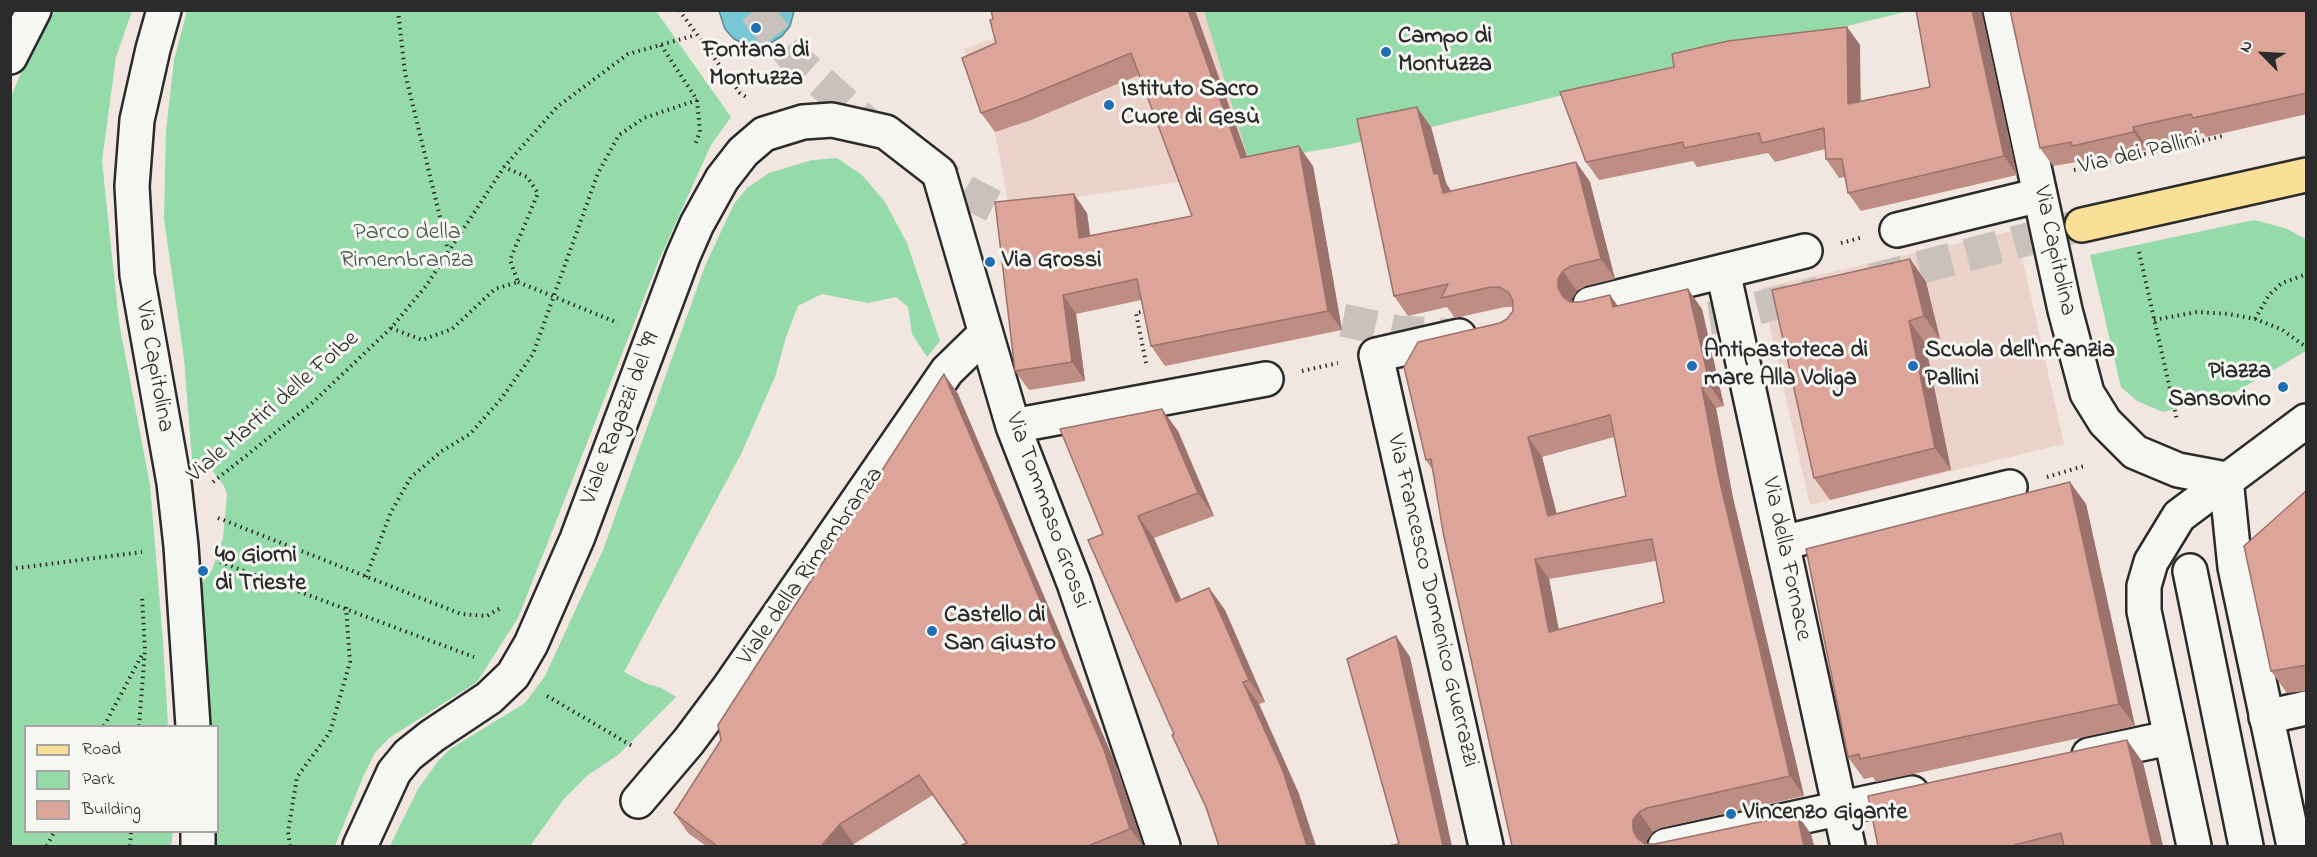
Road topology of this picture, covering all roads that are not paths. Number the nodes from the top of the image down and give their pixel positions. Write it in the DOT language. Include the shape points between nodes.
graph roads {
  1 [pos="33,10"];
  2 [pos="164,10"];
  3 [pos="2000,10"];
  4 [pos="10,57"];
  5 [pos="939,173"];
  6 [pos="2307,175"];
  7 [pos="2040,195"];
  8 [pos="2082,225"];
  9 [pos="1884,233"];
  10 [pos="1805,251"];
  11 [pos="1723,271"];
  12 [pos="1590,304"];
  13 [pos="1487,330"];
  14 [pos="986,333"];
  15 [pos="1280,376"];
  16 [pos="2307,421"];
  17 [pos="1013,426"];
  18 [pos="2226,479"];
  19 [pos="2024,483"];
  20 [pos="1782,543"];
  21 [pos="2190,571"];
  22 [pos="2307,708"];
  23 [pos="2266,717"];
  24 [pos="193,725"];
  25 [pos="2169,738"];
  26 [pos="2057,762"];
  27 [pos="1943,787"];
  28 [pos="638,801"];
  29 [pos="1840,809"];
  30 [pos="360,846"];
  31 [pos="1163,846"];
  32 [pos="1486,846"];
  33 [pos="1665,846"];
  34 [pos="1848,846"];
  35 [pos="2194,846"];
  36 [pos="2246,846"];
  37 [pos="2294,846"];
  1 -- 4 [label="street"];
  2 -- 24 [label="street, Via Capitolina" via="137,120 132,186 137,275 174,483"];
  3 -- 7 [label="street, Via Capitolina"];
  5 -- 14 [label="street, Via Tommaso Grossi"];
  5 -- 30 [label="street, Viale Ragazzi del '99" via="886,132 832,120 803,122 764,134 743,152 722,179 683,256 577,539 531,644 513,675 489,698 408,755 394,772"];
  6 -- 8 [label="main road"];
  7 -- 9 [label="street"];
  7 -- 18 [label="street, Via Capitolina" via="2087,393 2104,422 2135,452 2178,470"];
  10 -- 11 [label="street"];
  11 -- 12 [label="street"];
  11 -- 20 [label="street, Via della Fornace"];
  13 -- 32 [label="street, Via Francesco Domenico Guerrazzi" via="1362,358"];
  14 -- 17 [label="street, Via Tommaso Grossi"];
  14 -- 28 [label="street, Viale della Rimembranza" via="947,370 730,686"];
  15 -- 17 [label="street"];
  16 -- 18 [label="street"];
  17 -- 31 [label="street, Via Tommaso Grossi" via="1074,583"];
  18 -- 23 [label="street" via="2235,567"];
  18 -- 25 [label="street" via="2179,516 2151,562 2144,586 2144,611"];
  19 -- 20 [label="street"];
  20 -- 29 [label="street, Via della Fornace"];
  21 -- 36 [label="street"];
  22 -- 23 [label="street"];
  23 -- 37 [label="street"];
  25 -- 26 [label="street"];
  25 -- 35 [label="street"];
  27 -- 29 [label="street"];
  29 -- 33 [label="street"];
  29 -- 34 [label="street, Via della Fornace"];
}
